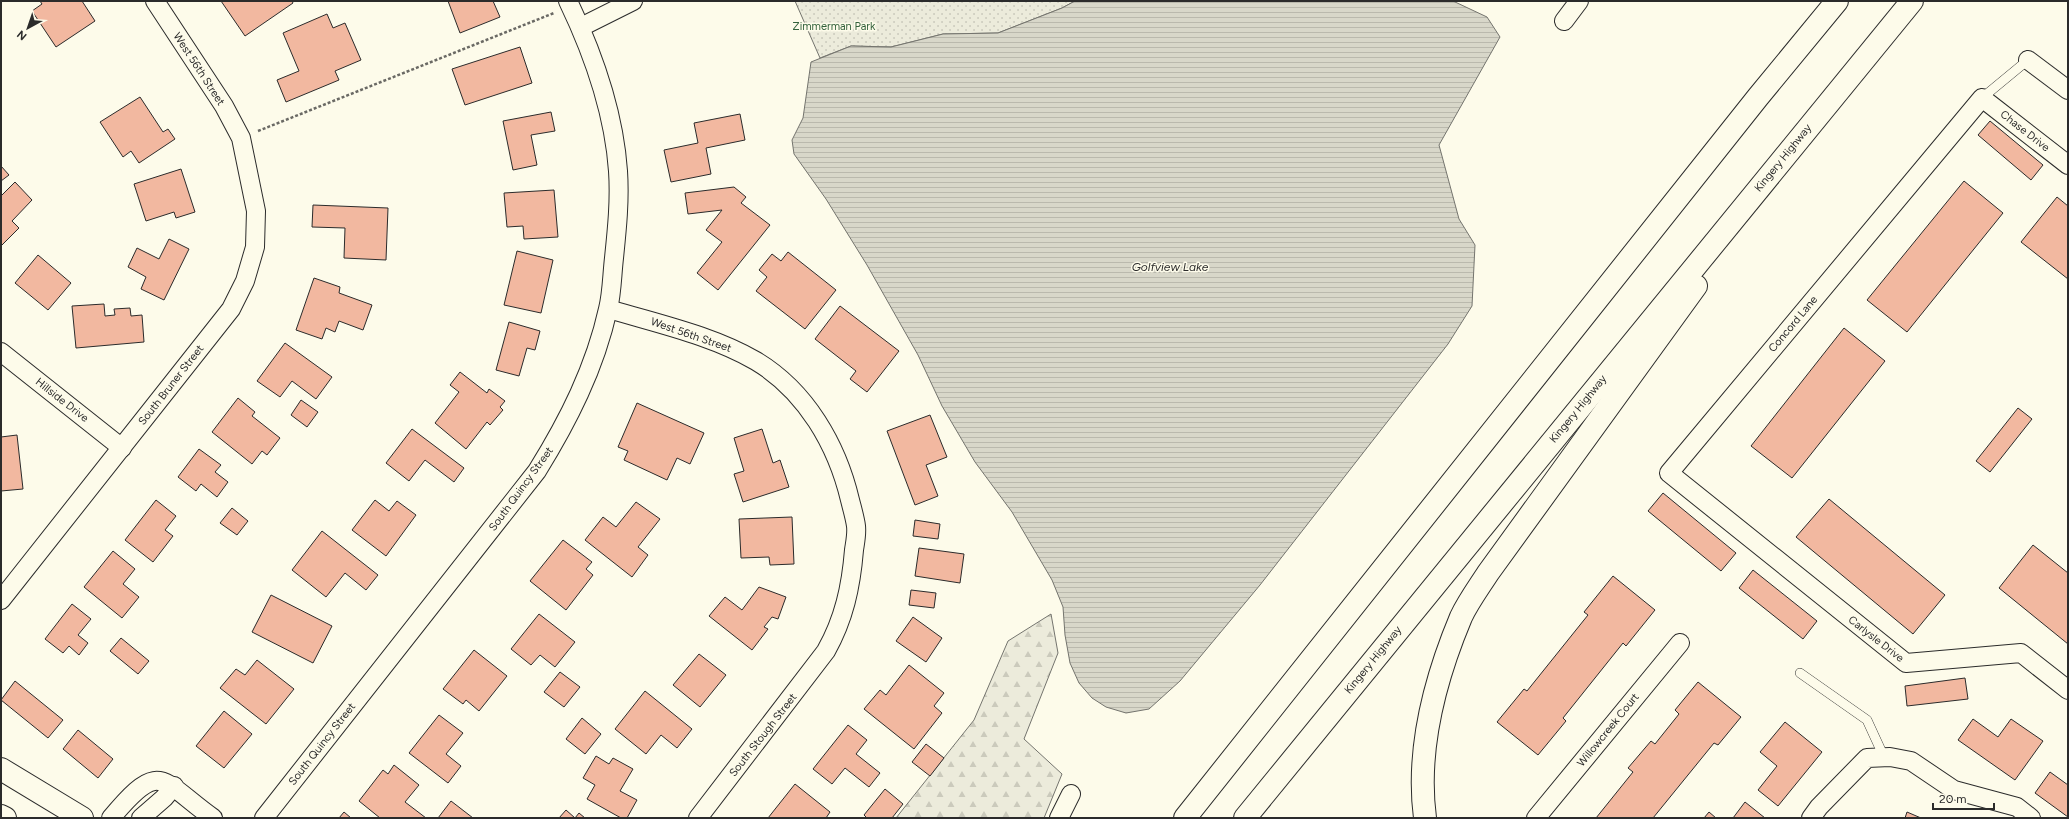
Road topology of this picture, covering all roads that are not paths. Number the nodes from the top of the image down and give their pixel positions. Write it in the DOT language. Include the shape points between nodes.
graph roads {
  1 [pos="155,1"];
  2 [pos="633,1"];
  3 [pos="1579,1"];
  4 [pos="1837,1"];
  5 [pos="1912,1"];
  6 [pos="569,4"];
  7 [pos="1564,21"];
  8 [pos="581,27"];
  9 [pos="2028,60"];
  10 [pos="2066,85"];
  11 [pos="1982,98"];
  12 [pos="1805,132"];
  13 [pos="241,138"];
  14 [pos="2068,165"];
  15 [pos="608,309"];
  16 [pos="1,352"];
  17 [pos="122,448"];
  18 [pos="1747,536"];
  19 [pos="1,600"];
  20 [pos="1680,643"];
  21 [pos="826,651"];
  22 [pos="1800,672"];
  23 [pos="2068,690"];
  24 [pos="1884,757"];
  25 [pos="1,768"];
  26 [pos="174,786"];
  27 [pos="1071,794"];
  28 [pos="1,816"];
  29 [pos="5,818"];
  30 [pos="82,818"];
  31 [pos="111,818"];
  32 [pos="141,818"];
  33 [pos="213,818"];
  34 [pos="264,818"];
  35 [pos="698,818"];
  36 [pos="1059,818"];
  37 [pos="1185,818"];
  38 [pos="1245,818"];
  39 [pos="1425,818"];
  40 [pos="1536,818"];
  41 [pos="1811,818"];
  42 [pos="2031,818"];
  1 -- 13 [label="street, West 56th Street" via="224,106"];
  2 -- 8 [label="street"];
  3 -- 7 [label="street"];
  4 -- 37 [label="main road" via="1753,103"];
  5 -- 12 [label="main road, Kingery Highway"];
  6 -- 8 [label="street, South Quincy Street"];
  8 -- 15 [label="street, South Quincy Street" via="604,96 618,170 618,217"];
  9 -- 10 [label="street"];
  9 -- 11 [label="lane"];
  11 -- 14 [label="street, Chase Drive"];
  11 -- 18 [label="street, Concord Lane" via="1669,473"];
  12 -- 38 [label="main road, Kingery Highway"];
  12 -- 39 [label="main road" via="1633,376 1488,573 1462,616 1439,677 1423,749"];
  13 -- 17 [label="street, South Bruner Street" via="256,211 255,247 245,281 231,309"];
  15 -- 21 [label="street, West 56th Street" via="702,337 729,347 757,362 783,381 807,406 826,434 846,482 856,526 848,596"];
  15 -- 34 [label="street, South Quincy Street" via="591,366 576,402 537,471"];
  16 -- 17 [label="street, Hillside Drive"];
  17 -- 19 [label="street, South Bruner Street"];
  18 -- 23 [label="street, Carlysle Drive" via="1906,663 2021,652"];
  20 -- 40 [label="street, Willowcreek Court"];
  21 -- 35 [label="street, South Stough Street"];
  22 -- 24 [label="lane" via="1867,720"];
  24 -- 41 [label="street" via="1867,758"];
  24 -- 42 [label="street" via="1911,761 1954,790 2017,808"];
  25 -- 30 [label="main road"];
  26 -- 31 [label="street" via="164,781 153,780 142,784"];
  26 -- 32 [label="street"];
  26 -- 33 [label="street" via="186,799"];
  27 -- 36 [label="street"];
  28 -- 29 [label="main road"];
}
